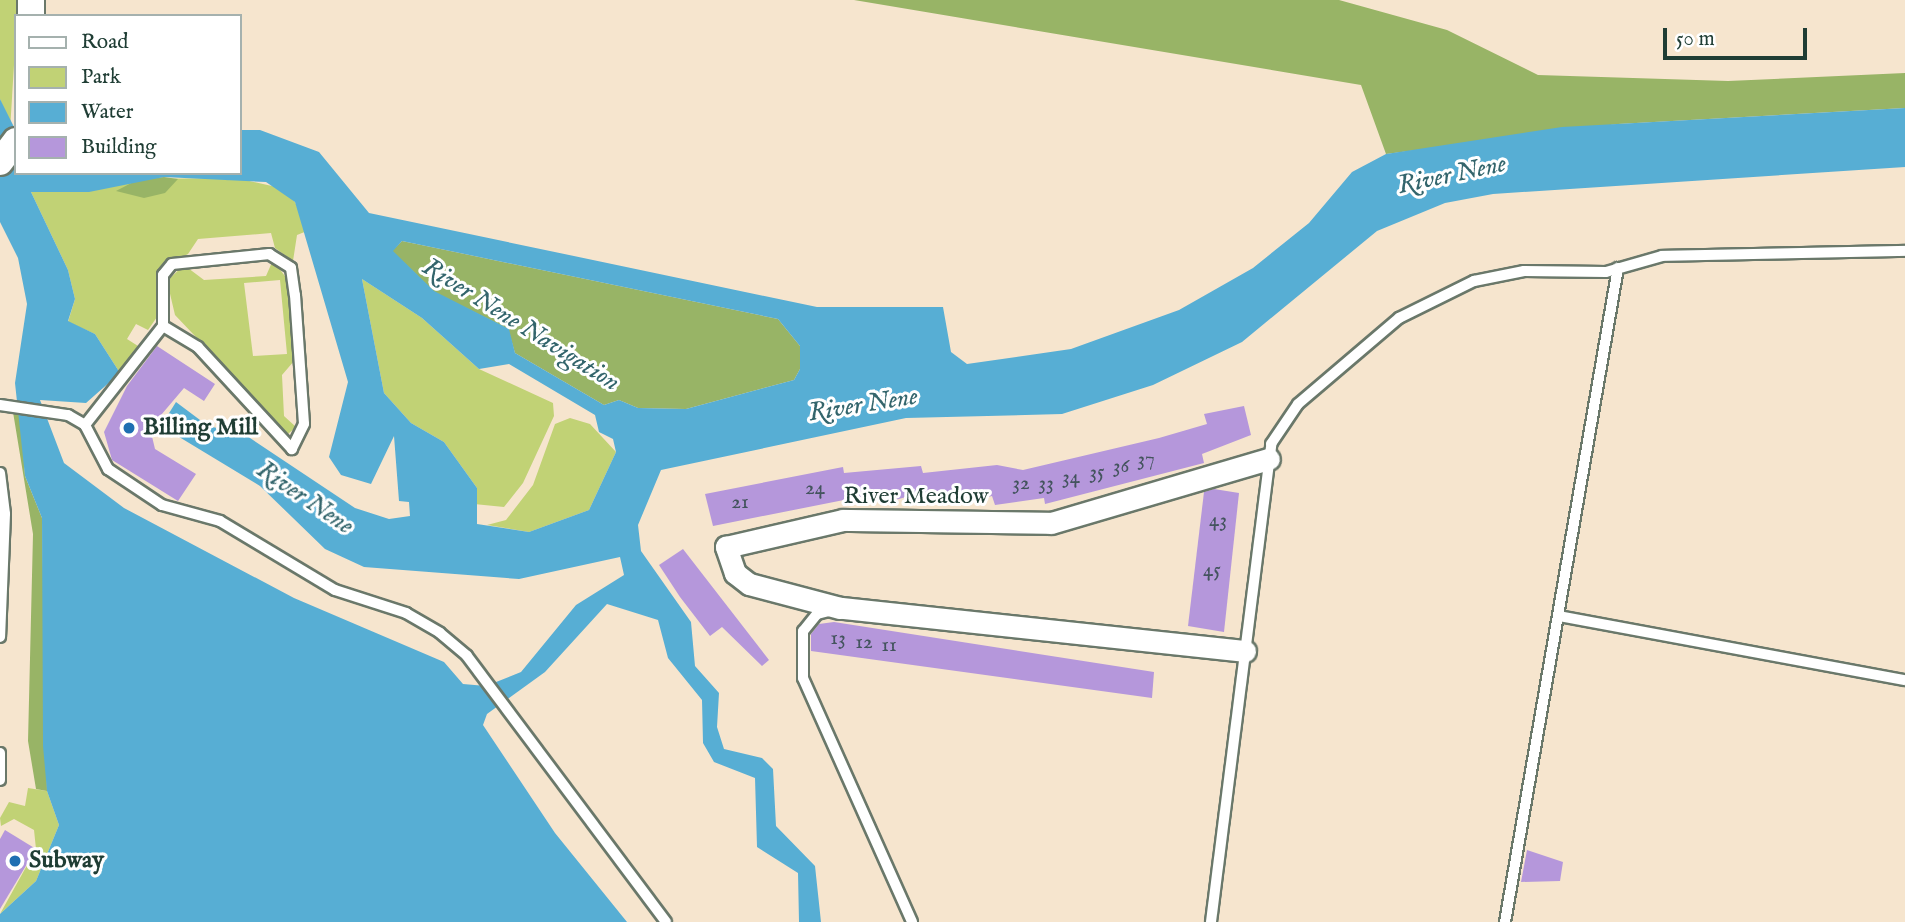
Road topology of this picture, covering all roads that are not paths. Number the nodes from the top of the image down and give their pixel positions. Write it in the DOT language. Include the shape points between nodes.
graph roads {
  1 [pos="14,144"];
  2 [pos="0,162"];
  3 [pos="1905,251"];
  4 [pos="1618,268"];
  5 [pos="163,326"];
  6 [pos="0,405"];
  7 [pos="85,425"];
  8 [pos="1269,459"];
  9 [pos="0,473"];
  10 [pos="840,608"];
  11 [pos="1559,616"];
  12 [pos="0,637"];
  13 [pos="1245,651"];
  14 [pos="1905,680"];
  15 [pos="0,753"];
  16 [pos="0,780"];
  17 [pos="666,922"];
  18 [pos="912,922"];
  19 [pos="1211,922"];
  20 [pos="1505,922"];
  1 -- 2 [label="street"];
  3 -- 4 [label="lane" via="1682,255"];
  4 -- 8 [label="lane" via="1524,271 1435,295 1398,318 1280,422"];
  4 -- 11 [label="lane"];
  5 -- 5 [label="lane" via="198,346 292,449 304,424 287,263 269,254 172,264 163,275"];
  5 -- 7 [label="lane"];
  6 -- 7 [label="lane" via="52,410"];
  7 -- 17 [label="lane" via="108,469 162,505 220,521 335,590 406,613 440,633 485,679"];
  8 -- 10 [label="street, River Meadow" via="1052,523 843,520 726,547 735,573 748,584"];
  8 -- 13 [label="lane"];
  9 -- 12 [label="lane" via="5,513"];
  10 -- 13 [label="street, River Meadow"];
  10 -- 18 [label="lane" via="817,614 803,631 803,678"];
  11 -- 14 [label="lane"];
  11 -- 20 [label="lane"];
  13 -- 19 [label="lane"];
  15 -- 16 [label="lane"];
}
